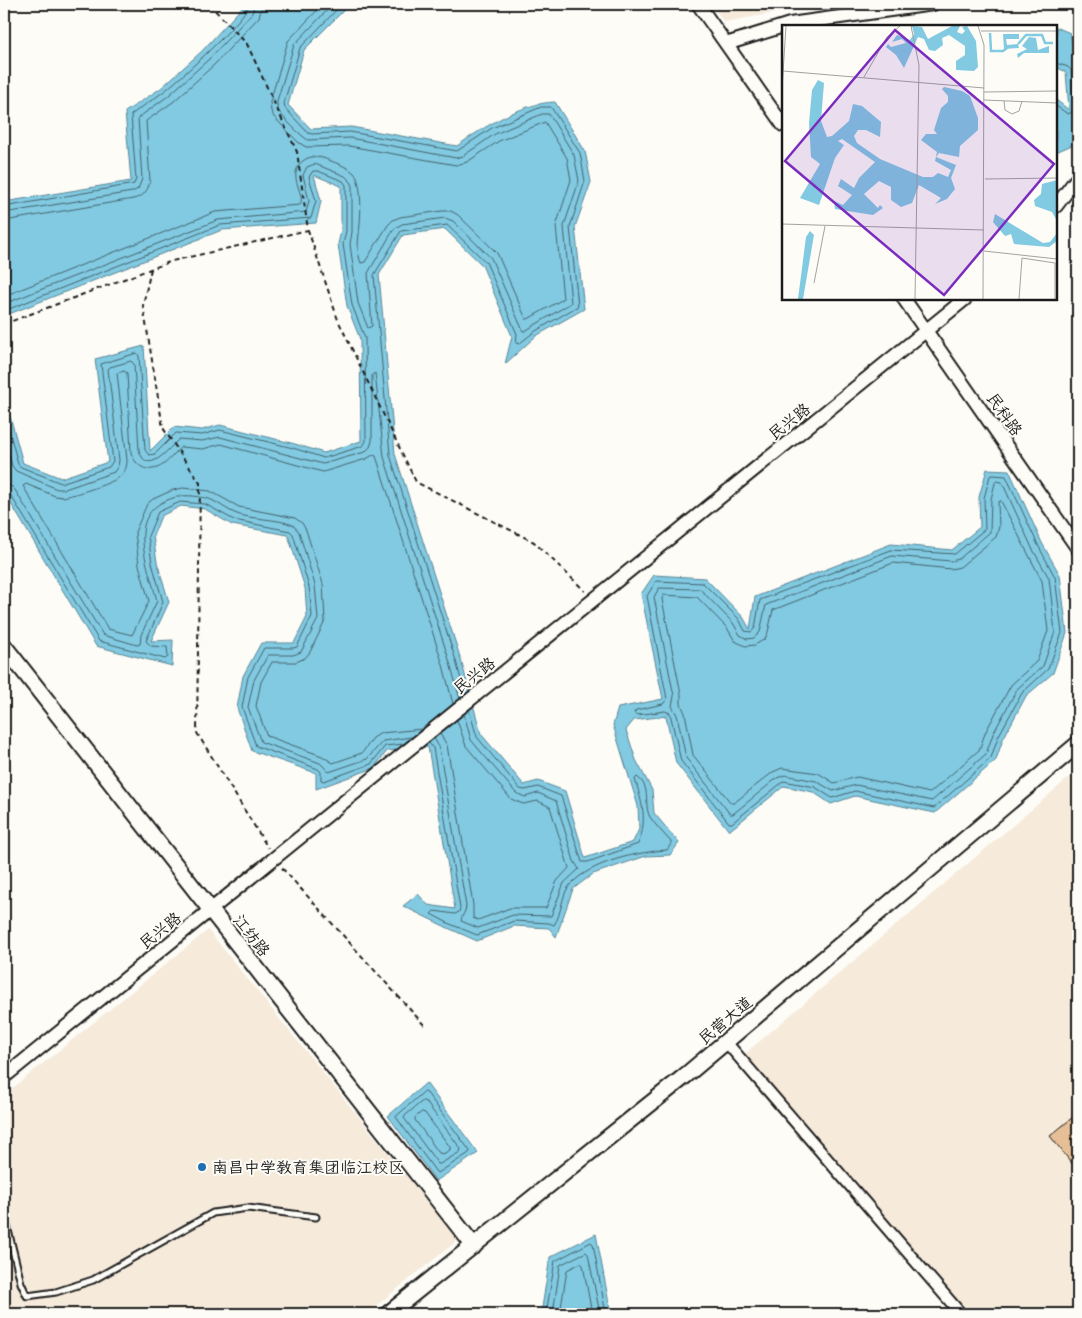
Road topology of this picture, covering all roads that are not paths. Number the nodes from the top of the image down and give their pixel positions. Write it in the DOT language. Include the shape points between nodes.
graph roads {
  1 [pos="698,4"];
  2 [pos="933,4"];
  3 [pos="787,25"];
  4 [pos="782,26"];
  5 [pos="726,44"];
  6 [pos="782,124"];
  7 [pos="1078,176"];
  8 [pos="1057,205"];
  9 [pos="905,300"];
  10 [pos="965,300"];
  11 [pos="926,330"];
  12 [pos="1078,549"];
  13 [pos="4,646"];
  14 [pos="1078,744"];
  15 [pos="210,910"];
  16 [pos="726,1042"];
  17 [pos="4,1078"];
  18 [pos="4,1214"];
  19 [pos="316,1217"];
  20 [pos="474,1246"];
  21 [pos="388,1314"];
  22 [pos="961,1314"];
  1 -- 5 [label="street"];
  2 -- 3 [label="street"];
  4 -- 5 [label="street"];
  5 -- 6 [label="street"];
  7 -- 8 [label="street"];
  9 -- 11 [label="street, 民科路"];
  10 -- 11 [label="street, 民兴路"];
  11 -- 12 [label="street, 民科路"];
  11 -- 15 [label="street, 民兴路"];
  13 -- 15 [label="main road, 江纺路"];
  14 -- 16 [label="main road, 民营大道"];
  15 -- 17 [label="street, 民兴路"];
  15 -- 20 [label="main road, 江纺路"];
  16 -- 20 [label="main road, 民营大道"];
  16 -- 22 [label="street"];
  18 -- 19 [label="lane" via="27,1296 56,1292 93,1280 213,1213 248,1208"];
  20 -- 21 [label="main road, 民营大道"];
}
